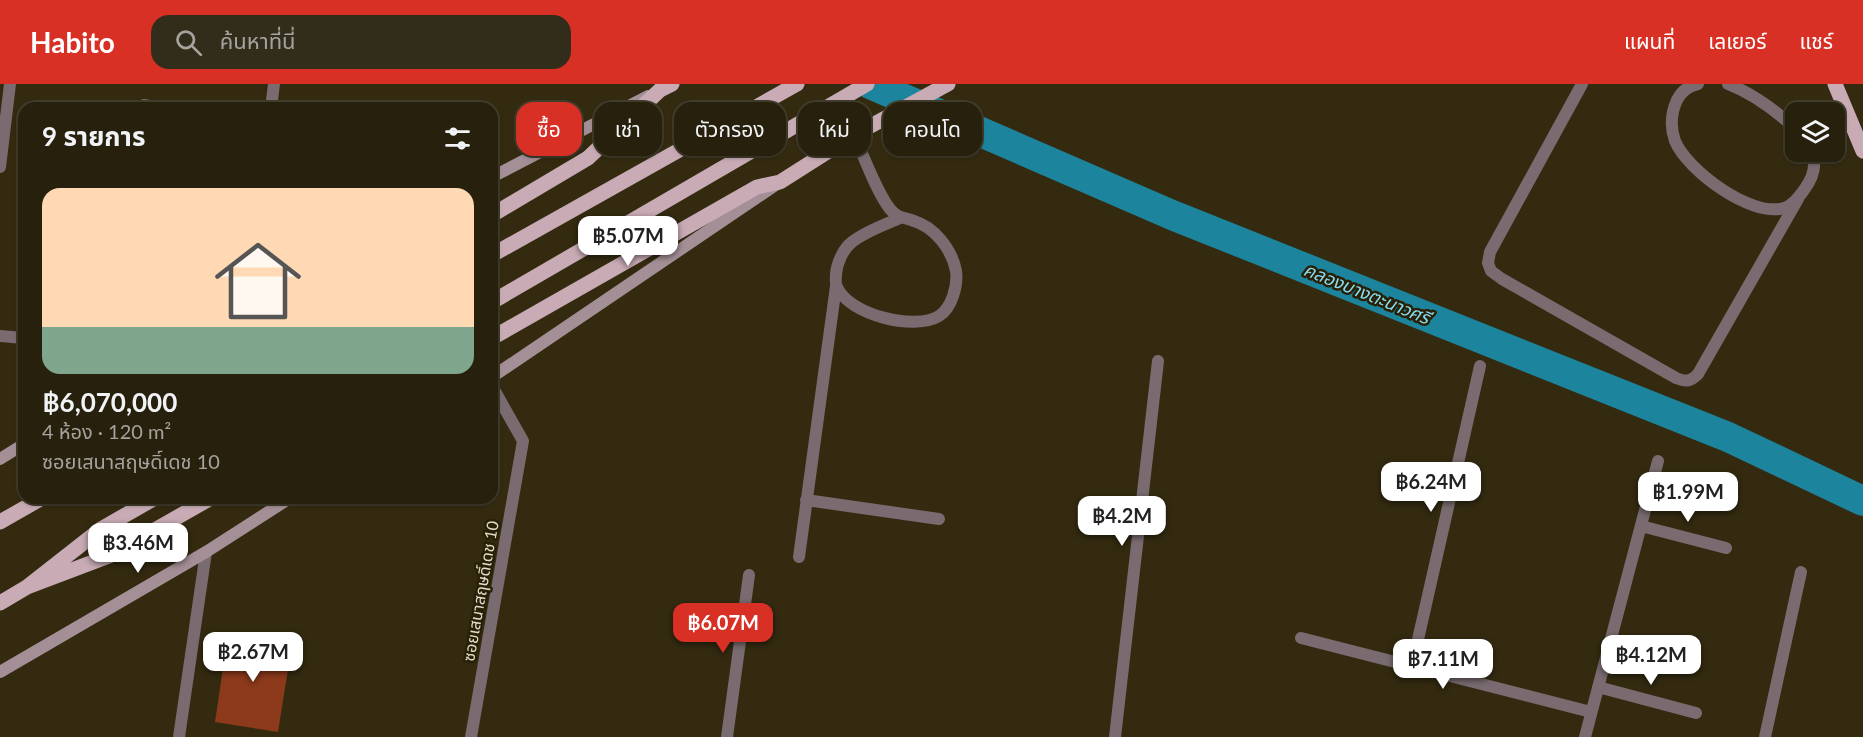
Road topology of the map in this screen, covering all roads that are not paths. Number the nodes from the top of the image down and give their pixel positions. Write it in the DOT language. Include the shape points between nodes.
graph roads {
  1 [pos="10,84"];
  2 [pos="274,84"];
  3 [pos="797,84"];
  4 [pos="867,84"];
  5 [pos="948,84"];
  6 [pos="1582,84"];
  7 [pos="1692,84"];
  8 [pos="1728,84"];
  9 [pos="1835,84"];
  10 [pos="666,87"];
  11 [pos="272,102"];
  12 [pos="1785,119"];
  13 [pos="1850,120"];
  14 [pos="1845,123"];
  15 [pos="871,126"];
  16 [pos="1863,151"];
  17 [pos="821,156"];
  18 [pos="864,156"];
  19 [pos="1814,162"];
  20 [pos="0,167"];
  21 [pos="498,174"];
  22 [pos="780,182"];
  23 [pos="1798,199"];
  24 [pos="498,211"];
  25 [pos="900,218"];
  26 [pos="498,252"];
  27 [pos="836,286"];
  28 [pos="498,298"];
  29 [pos="498,335"];
  30 [pos="0,336"];
  31 [pos="18,338"];
  32 [pos="1158,361"];
  33 [pos="1480,366"];
  34 [pos="498,373"];
  35 [pos="498,397"];
  36 [pos="18,448"];
  37 [pos="0,459"];
  38 [pos="1658,461"];
  39 [pos="806,500"];
  40 [pos="32,504"];
  41 [pos="144,504"];
  42 [pos="200,504"];
  43 [pos="281,504"];
  44 [pos="939,519"];
  45 [pos="0,522"];
  46 [pos="1641,526"];
  47 [pos="1726,548"];
  48 [pos="206,552"];
  49 [pos="799,557"];
  50 [pos="1801,572"];
  51 [pos="749,575"];
  52 [pos="27,587"];
  53 [pos="0,603"];
  54 [pos="1301,638"];
  55 [pos="1412,666"];
  56 [pos="0,672"];
  57 [pos="1598,687"];
  58 [pos="1592,712"];
  59 [pos="1696,713"];
  60 [pos="179,737"];
  61 [pos="471,737"];
  62 [pos="727,737"];
  63 [pos="1115,737"];
  64 [pos="1585,737"];
  65 [pos="1766,737"];
  1 -- 20 [label="street"];
  2 -- 11 [label="street"];
  3 -- 26 [label="main road"];
  4 -- 28 [label="main road"];
  5 -- 15 [label="main road"];
  6 -- 23 [label="street" via="1517,200 1488,263 1491,271 1502,279 1676,378 1692,380 1698,374"];
  7 -- 23 [label="street" via="1679,95 1671,123 1675,141 1688,160 1748,204 1771,210 1785,208"];
  8 -- 12 [label="street" via="1746,91"];
  9 -- 13 [label="main road"];
  10 -- 21 [label="main road"];
  10 -- 24 [label="main road" via="588,158"];
  13 -- 14 [label="street"];
  13 -- 16 [label="main road"];
  17 -- 22 [label="main road"];
  18 -- 25 [label="street" via="889,207"];
  19 -- 23 [label="street" via="1808,184"];
  22 -- 29 [label="main road" via="757,187"];
  22 -- 34 [label="main road"];
  25 -- 27 [label="street" via="850,243 837,267"];
  25 -- 27 [label="street" via="934,232 953,260 953,295 939,316 909,321 874,316 844,299"];
  27 -- 39 [label="street"];
  30 -- 31 [label="street"];
  32 -- 63 [label="street"];
  33 -- 55 [label="street"];
  35 -- 61 [label="street, ซอยเสนาสฤษดิ์เดช 10" via="523,441"];
  36 -- 37 [label="main road"];
  38 -- 46 [label="street"];
  39 -- 44 [label="street"];
  39 -- 49 [label="street"];
  40 -- 45 [label="main road"];
  41 -- 52 [label="main road" via="101,529"];
  42 -- 52 [label="main road" via="109,556"];
  43 -- 48 [label="main road"];
  46 -- 47 [label="street"];
  46 -- 57 [label="street"];
  48 -- 56 [label="main road"];
  48 -- 60 [label="street"];
  50 -- 65 [label="street"];
  51 -- 62 [label="street"];
  52 -- 53 [label="main road"];
  54 -- 55 [label="street"];
  55 -- 58 [label="street"];
  57 -- 58 [label="street"];
  57 -- 59 [label="street"];
  58 -- 64 [label="street"];
}
